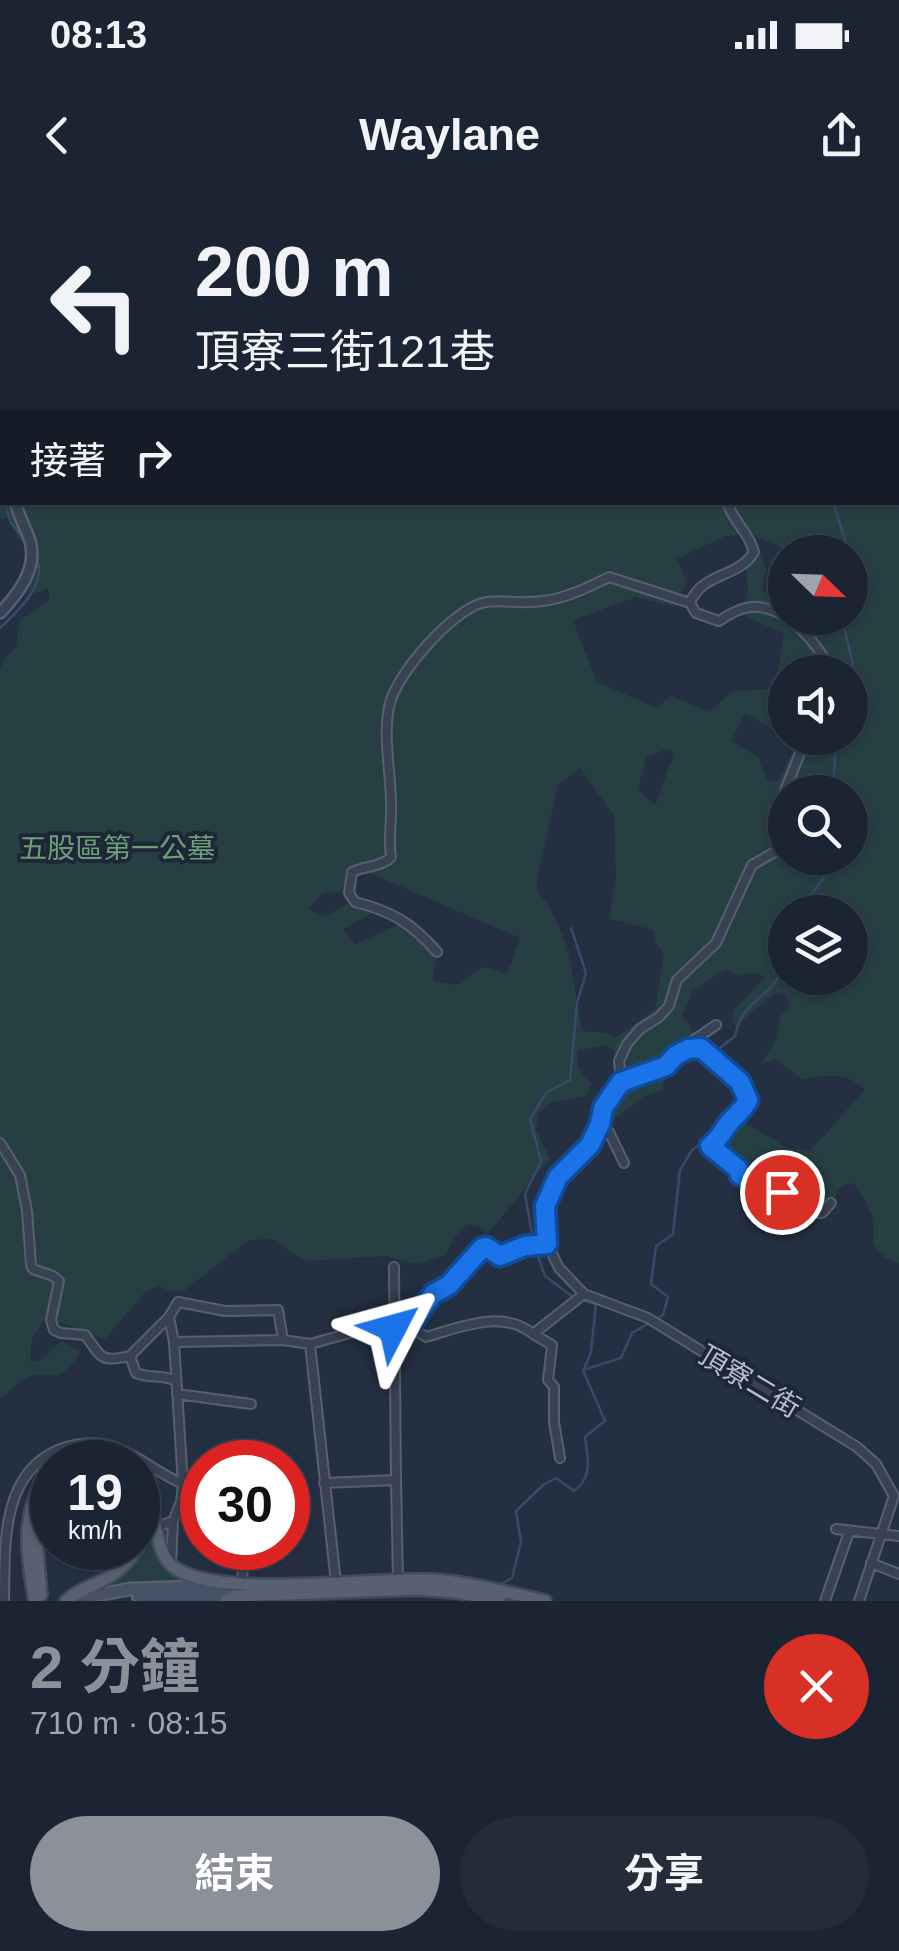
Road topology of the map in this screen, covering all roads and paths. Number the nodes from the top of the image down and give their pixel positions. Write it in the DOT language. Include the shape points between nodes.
graph roads {
  1 [pos="15,505"];
  2 [pos="728,505"];
  3 [pos="690,603"];
  4 [pos="768,610"];
  5 [pos="0,613"];
  6 [pos="808,635"];
  7 [pos="824,655"];
  8 [pos="768,855"];
  9 [pos="437,952"];
  10 [pos="716,1025"];
  11 [pos="676,1055"];
  12 [pos="621,1082"];
  13 [pos="0,1143"];
  14 [pos="590,1145"];
  15 [pos="624,1163"];
  16 [pos="831,1203"];
  17 [pos="544,1244"];
  18 [pos="394,1268"];
  19 [pos="584,1294"];
  20 [pos="169,1318"];
  21 [pos="410,1326"];
  22 [pos="393,1328"];
  23 [pos="533,1334"];
  24 [pos="283,1340"];
  25 [pos="174,1342"];
  26 [pos="310,1344"];
  27 [pos="130,1356"];
  28 [pos="176,1380"];
  29 [pos="177,1394"];
  30 [pos="251,1404"];
  31 [pos="180,1440"];
  32 [pos="560,1458"];
  33 [pos="396,1480"];
  34 [pos="180,1482"];
  35 [pos="324,1483"];
  36 [pos="180,1504"];
  37 [pos="30,1519"];
  38 [pos="172,1521"];
  39 [pos="160,1525"];
  40 [pos="836,1530"];
  41 [pos="849,1532"];
  42 [pos="881,1534"];
  43 [pos="899,1536"];
  44 [pos="160,1544"];
  45 [pos="30,1563"];
  46 [pos="871,1563"];
  47 [pos="172,1566"];
  48 [pos="32,1570"];
  49 [pos="38,1570"];
  50 [pos="119,1570"];
  51 [pos="240,1570"];
  52 [pos="899,1574"];
  53 [pos="398,1580"];
  54 [pos="223,1586"];
  55 [pos="336,1588"];
  56 [pos="463,1590"];
  57 [pos="234,1595"];
  58 [pos="273,1598"];
  59 [pos="38,1600"];
  60 [pos="822,1600"];
  61 [pos="4,1601"];
  62 [pos="67,1601"];
  63 [pos="98,1601"];
  64 [pos="500,1601"];
  65 [pos="545,1601"];
  66 [pos="859,1601"];
  1 -- 5 [label="street" via="33,562"];
  2 -- 3 [label="street" via="754,552 749,561 708,580"];
  3 -- 4 [label="street" via="696,613 719,621 754,604"];
  3 -- 9 [label="street" via="609,577 554,600 480,603 443,626 402,679 388,722 391,857 352,872 348,894 386,909"];
  6 -- 7 [label="street"];
  8 -- 12 [label="street" via="752,864 716,943 677,980 669,1006 627,1044"];
  10 -- 11 [label="street"];
  11 -- 12 [label="street" via="666,1066"];
  11 -- 16 [label="street" via="701,1048 740,1082 748,1100 742,1114 710,1146 740,1175 813,1213"];
  12 -- 14 [label="street"];
  13 -- 27 [label="street" via="20,1175 33,1270 59,1281 54,1330 85,1336 94,1353 110,1360"];
  14 -- 15 [label="street" via="609,1132"];
  14 -- 17 [label="street" via="558,1177 545,1206"];
  17 -- 19 [label="street"];
  17 -- 21 [label="street" via="500,1256 482,1248"];
  18 -- 22 [label="street"];
  19 -- 23 [label="street"];
  19 -- 42 [label="street, 頂寮二街" via="648,1318 858,1447 894,1496"];
  20 -- 24 [label="street" via="178,1302 224,1312 278,1310"];
  20 -- 25 [label="street"];
  20 -- 27 [label="street"];
  21 -- 22 [label="street"];
  21 -- 23 [label="street" via="426,1336 505,1321"];
  22 -- 26 [label="street"];
  22 -- 33 [label="street"];
  23 -- 32 [label="street" via="552,1345 548,1380"];
  24 -- 25 [label="street"];
  24 -- 26 [label="street"];
  25 -- 28 [label="street"];
  26 -- 35 [label="street"];
  27 -- 28 [label="street" via="136,1373"];
  28 -- 29 [label="street"];
  29 -- 30 [label="street"];
  29 -- 31 [label="street"];
  33 -- 35 [label="street"];
  33 -- 53 [label="street"];
  34 -- 61 [label="street" via="104,1444 50,1454 14,1496"];
  35 -- 55 [label="street"];
  36 -- 38 [label="street"];
  37 -- 45 [label="main road"];
  38 -- 39 [label="street"];
  38 -- 47 [label="street"];
  40 -- 41 [label="street"];
  41 -- 42 [label="street"];
  41 -- 60 [label="street"];
  42 -- 43 [label="street"];
  42 -- 46 [label="street"];
  44 -- 47 [label="main road"];
  46 -- 52 [label="street"];
  46 -- 66 [label="street"];
  47 -- 54 [label="main road"];
  48 -- 59 [label="main road"];
  49 -- 59 [label="main road"];
  50 -- 62 [label="main road"];
  51 -- 57 [label="street"];
  53 -- 55 [label="main road"];
  53 -- 56 [label="main road"];
  54 -- 57 [label="main road"];
  54 -- 62 [label="main road" via="130,1589"];
  55 -- 56 [label="main road"];
  55 -- 57 [label="main road"];
  55 -- 58 [label="main road"];
  56 -- 64 [label="main road"];
  56 -- 65 [label="main road"];
  57 -- 58 [label="main road"];
  57 -- 63 [label="main road"];
}
